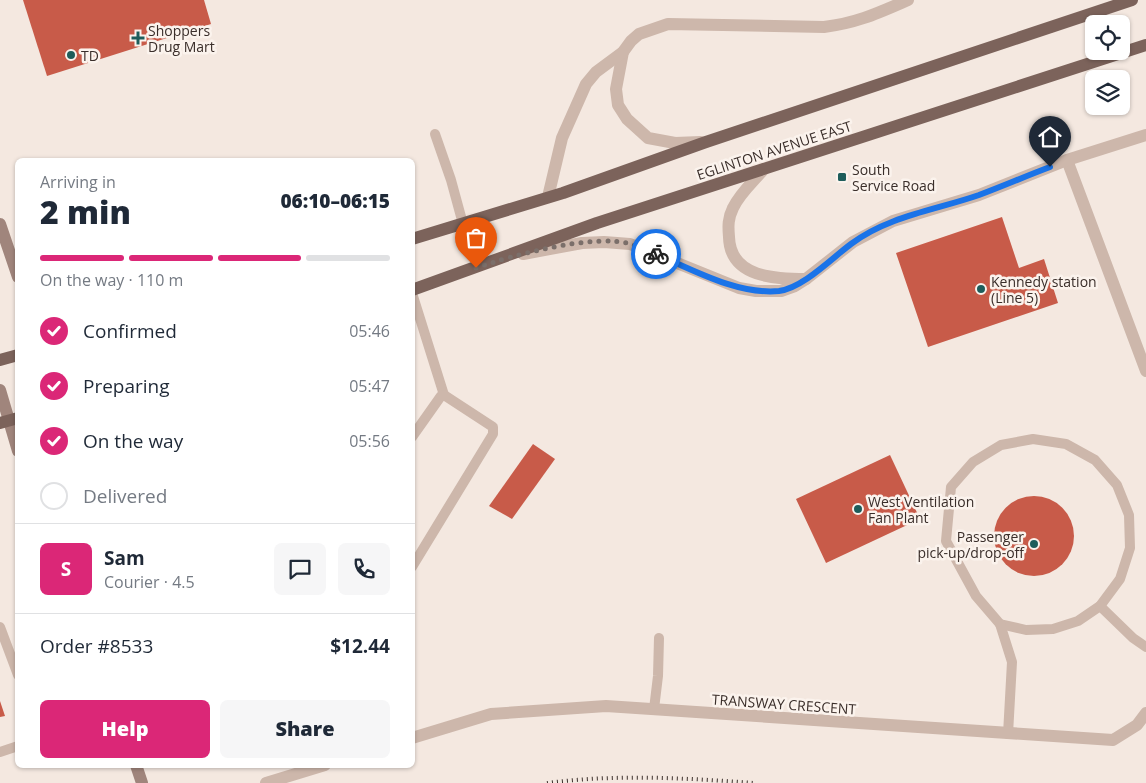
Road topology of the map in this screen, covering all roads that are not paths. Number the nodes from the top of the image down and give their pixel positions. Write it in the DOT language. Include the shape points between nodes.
graph roads {
  1 [pos="908,0"];
  2 [pos="1132,0"];
  3 [pos="1146,45"];
  4 [pos="623,52"];
  5 [pos="434,134"];
  6 [pos="1146,135"];
  7 [pos="706,142"];
  8 [pos="1067,160"];
  9 [pos="764,169"];
  10 [pos="548,197"];
  11 [pos="0,224"];
  12 [pos="463,224"];
  13 [pos="415,238"];
  14 [pos="508,257"];
  15 [pos="15,268"];
  16 [pos="806,278"];
  17 [pos="415,290"];
  18 [pos="415,301"];
  19 [pos="15,356"];
  20 [pos="0,360"];
  21 [pos="1146,371"];
  22 [pos="0,390"];
  23 [pos="444,394"];
  24 [pos="9,420"];
  25 [pos="415,433"];
  26 [pos="15,441"];
  27 [pos="415,562"];
  28 [pos="1100,606"];
  29 [pos="1000,624"];
  30 [pos="0,627"];
  31 [pos="659,638"];
  32 [pos="1146,647"];
  33 [pos="15,667"];
  34 [pos="654,709"];
  35 [pos="1146,713"];
  36 [pos="1141,725"];
  37 [pos="1008,734"];
  38 [pos="415,737"];
  39 [pos="15,747"];
  40 [pos="0,752"];
  41 [pos="137,768"];
  42 [pos="315,768"];
  43 [pos="142,783"];
  44 [pos="266,783"];
  1 -- 4 [label="street" via="860,20 824,27 668,24 639,34"];
  2 -- 7 [label="main road, EGLINTON AVENUE EAST"];
  3 -- 9 [label="main road, EGLINTON AVENUE EAST"];
  4 -- 7 [label="street" via="616,89 618,104 627,118 648,138 675,143"];
  4 -- 10 [label="street" via="596,72 586,84 562,138"];
  5 -- 12 [label="lane"];
  6 -- 8 [label="street"];
  7 -- 10 [label="main road, EGLINTON AVENUE EAST"];
  8 -- 16 [label="street" via="979,195 893,221 853,242"];
  8 -- 21 [label="street"];
  9 -- 14 [label="main road, EGLINTON AVENUE EAST"];
  9 -- 16 [label="street" via="734,206 729,219 729,248 742,265 754,273 769,277"];
  10 -- 12 [label="main road, EGLINTON AVENUE EAST"];
  11 -- 15 [label="main road"];
  12 -- 13 [label="main road, EGLINTON AVENUE EAST"];
  14 -- 16 [label="street" via="582,242 618,242 739,288 781,291"];
  14 -- 17 [label="main road, EGLINTON AVENUE EAST"];
  18 -- 23 [label="lane"];
  19 -- 20 [label="main road"];
  22 -- 24 [label="main road"];
  23 -- 25 [label="lane"];
  23 -- 27 [label="lane" via="493,427 492,434"];
  24 -- 26 [label="main road"];
  28 -- 29 [label="lane" via="1078,620 1053,629 1026,630"];
  28 -- 29 [label="lane" via="1120,580 1130,548 1129,515 1117,485 1095,460 1066,444 1033,439 1001,445 973,462 951,487 946,541 976,596"];
  28 -- 32 [label="lane"];
  29 -- 37 [label="lane" via="1012,662"];
  30 -- 33 [label="lane"];
  31 -- 34 [label="lane"];
  34 -- 37 [label="street, TRANSWAY CRESCENT"];
  34 -- 38 [label="street, TRANSWAY CRESCENT" via="606,706 491,714"];
  35 -- 36 [label="street, TRANSWAY CRESCENT"];
  36 -- 37 [label="street, TRANSWAY CRESCENT" via="1113,740"];
  39 -- 40 [label="lane"];
  41 -- 43 [label="main road"];
  42 -- 44 [label="street"];
}
